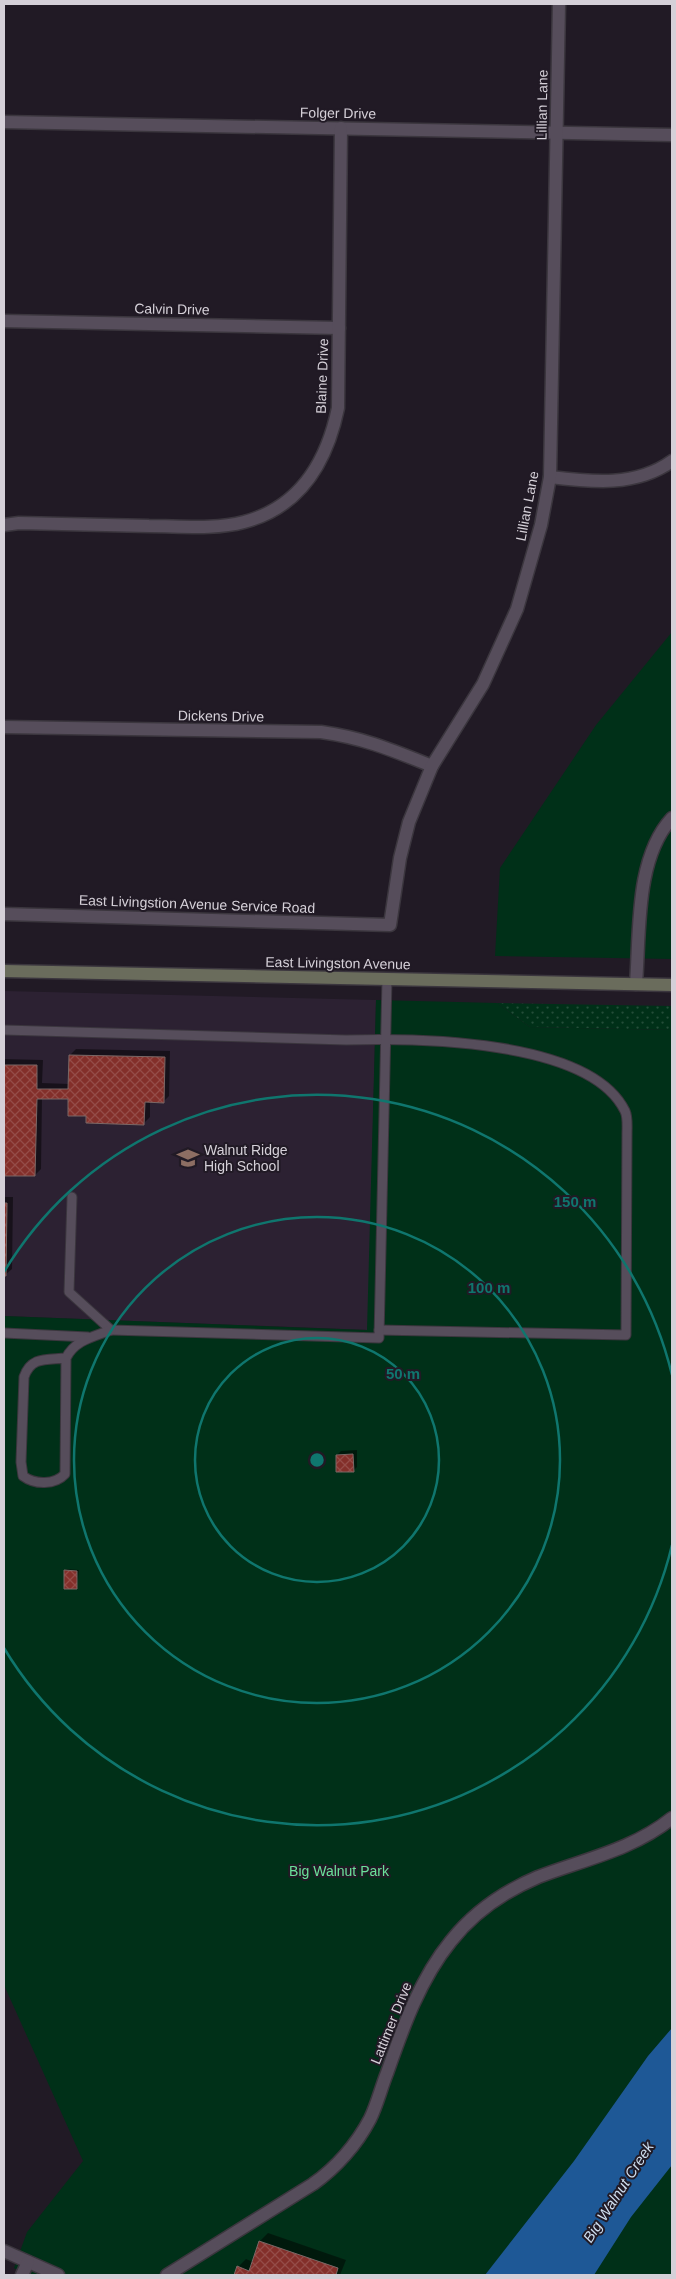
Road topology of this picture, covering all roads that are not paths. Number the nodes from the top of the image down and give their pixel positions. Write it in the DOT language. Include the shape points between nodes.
graph roads {
  1 [pos="559,4"];
  2 [pos="4,122"];
  3 [pos="341,128"];
  4 [pos="557,133"];
  5 [pos="672,135"];
  6 [pos="4,321"];
  7 [pos="339,328"];
  8 [pos="672,461"];
  9 [pos="550,477"];
  10 [pos="4,525"];
  11 [pos="4,727"];
  12 [pos="432,766"];
  13 [pos="672,818"];
  14 [pos="4,914"];
  15 [pos="390,925"];
  16 [pos="4,970"];
  17 [pos="386,979"];
  18 [pos="636,984"];
  19 [pos="672,985"];
  20 [pos="4,1030"];
  21 [pos="385,1039"];
  22 [pos="72,1197"];
  23 [pos="111,1330"];
  24 [pos="378,1330"];
  25 [pos="4,1333"];
  26 [pos="92,1337"];
  27 [pos="66,1358"];
  28 [pos="672,1818"];
  29 [pos="4,2251"];
  30 [pos="28,2262"];
  31 [pos="22,2275"];
  32 [pos="58,2275"];
  33 [pos="167,2275"];
  1 -- 4 [label="street, Lillian Lane"];
  2 -- 3 [label="street, Folger Drive"];
  3 -- 4 [label="street, Folger Drive"];
  3 -- 7 [label="street, Blaine Drive"];
  4 -- 5 [label="street, Folger Drive"];
  4 -- 9 [label="street, Lillian Lane"];
  6 -- 7 [label="street, Calvin Drive"];
  7 -- 10 [label="street, Blaine Drive" via="338,408 325,455 300,489 266,514 244,522 201,526"];
  8 -- 9 [label="street" via="646,476 624,480"];
  9 -- 12 [label="street, Lillian Lane" via="517,609 483,684"];
  11 -- 12 [label="street, Dickens Drive" via="320,732 361,739"];
  12 -- 15 [label="street, Lillian Lane" via="409,822"];
  13 -- 18 [label="street" via="657,838 645,871"];
  14 -- 15 [label="street, East Livingstion Avenue Service Road"];
  16 -- 17 [label="main road, East Livingston Avenue"];
  17 -- 18 [label="main road, East Livingston Avenue"];
  17 -- 21 [label="lane"];
  18 -- 19 [label="main road, East Livingston Avenue"];
  20 -- 21 [label="lane"];
  21 -- 24 [label="lane"];
  21 -- 24 [label="lane" via="503,1047 561,1062 597,1080 616,1097 626,1113 627,1134 626,1335"];
  22 -- 23 [label="lane" via="69,1292"];
  23 -- 24 [label="lane" via="378,1338"];
  23 -- 26 [label="lane"];
  25 -- 26 [label="lane"];
  26 -- 27 [label="lane" via="70,1349"];
  27 -- 27 [label="lane" via="65,1474 60,1480 31,1482 23,1476 21,1462 24,1377 28,1366 36,1361"];
  28 -- 33 [label="street, Lattimer Drive" via="634,1843 538,1878 498,1898 479,1912 451,1940 420,1989 370,2119 345,2156 313,2184"];
  29 -- 30 [label="street"];
  30 -- 31 [label="street"];
  30 -- 32 [label="street"];
}
